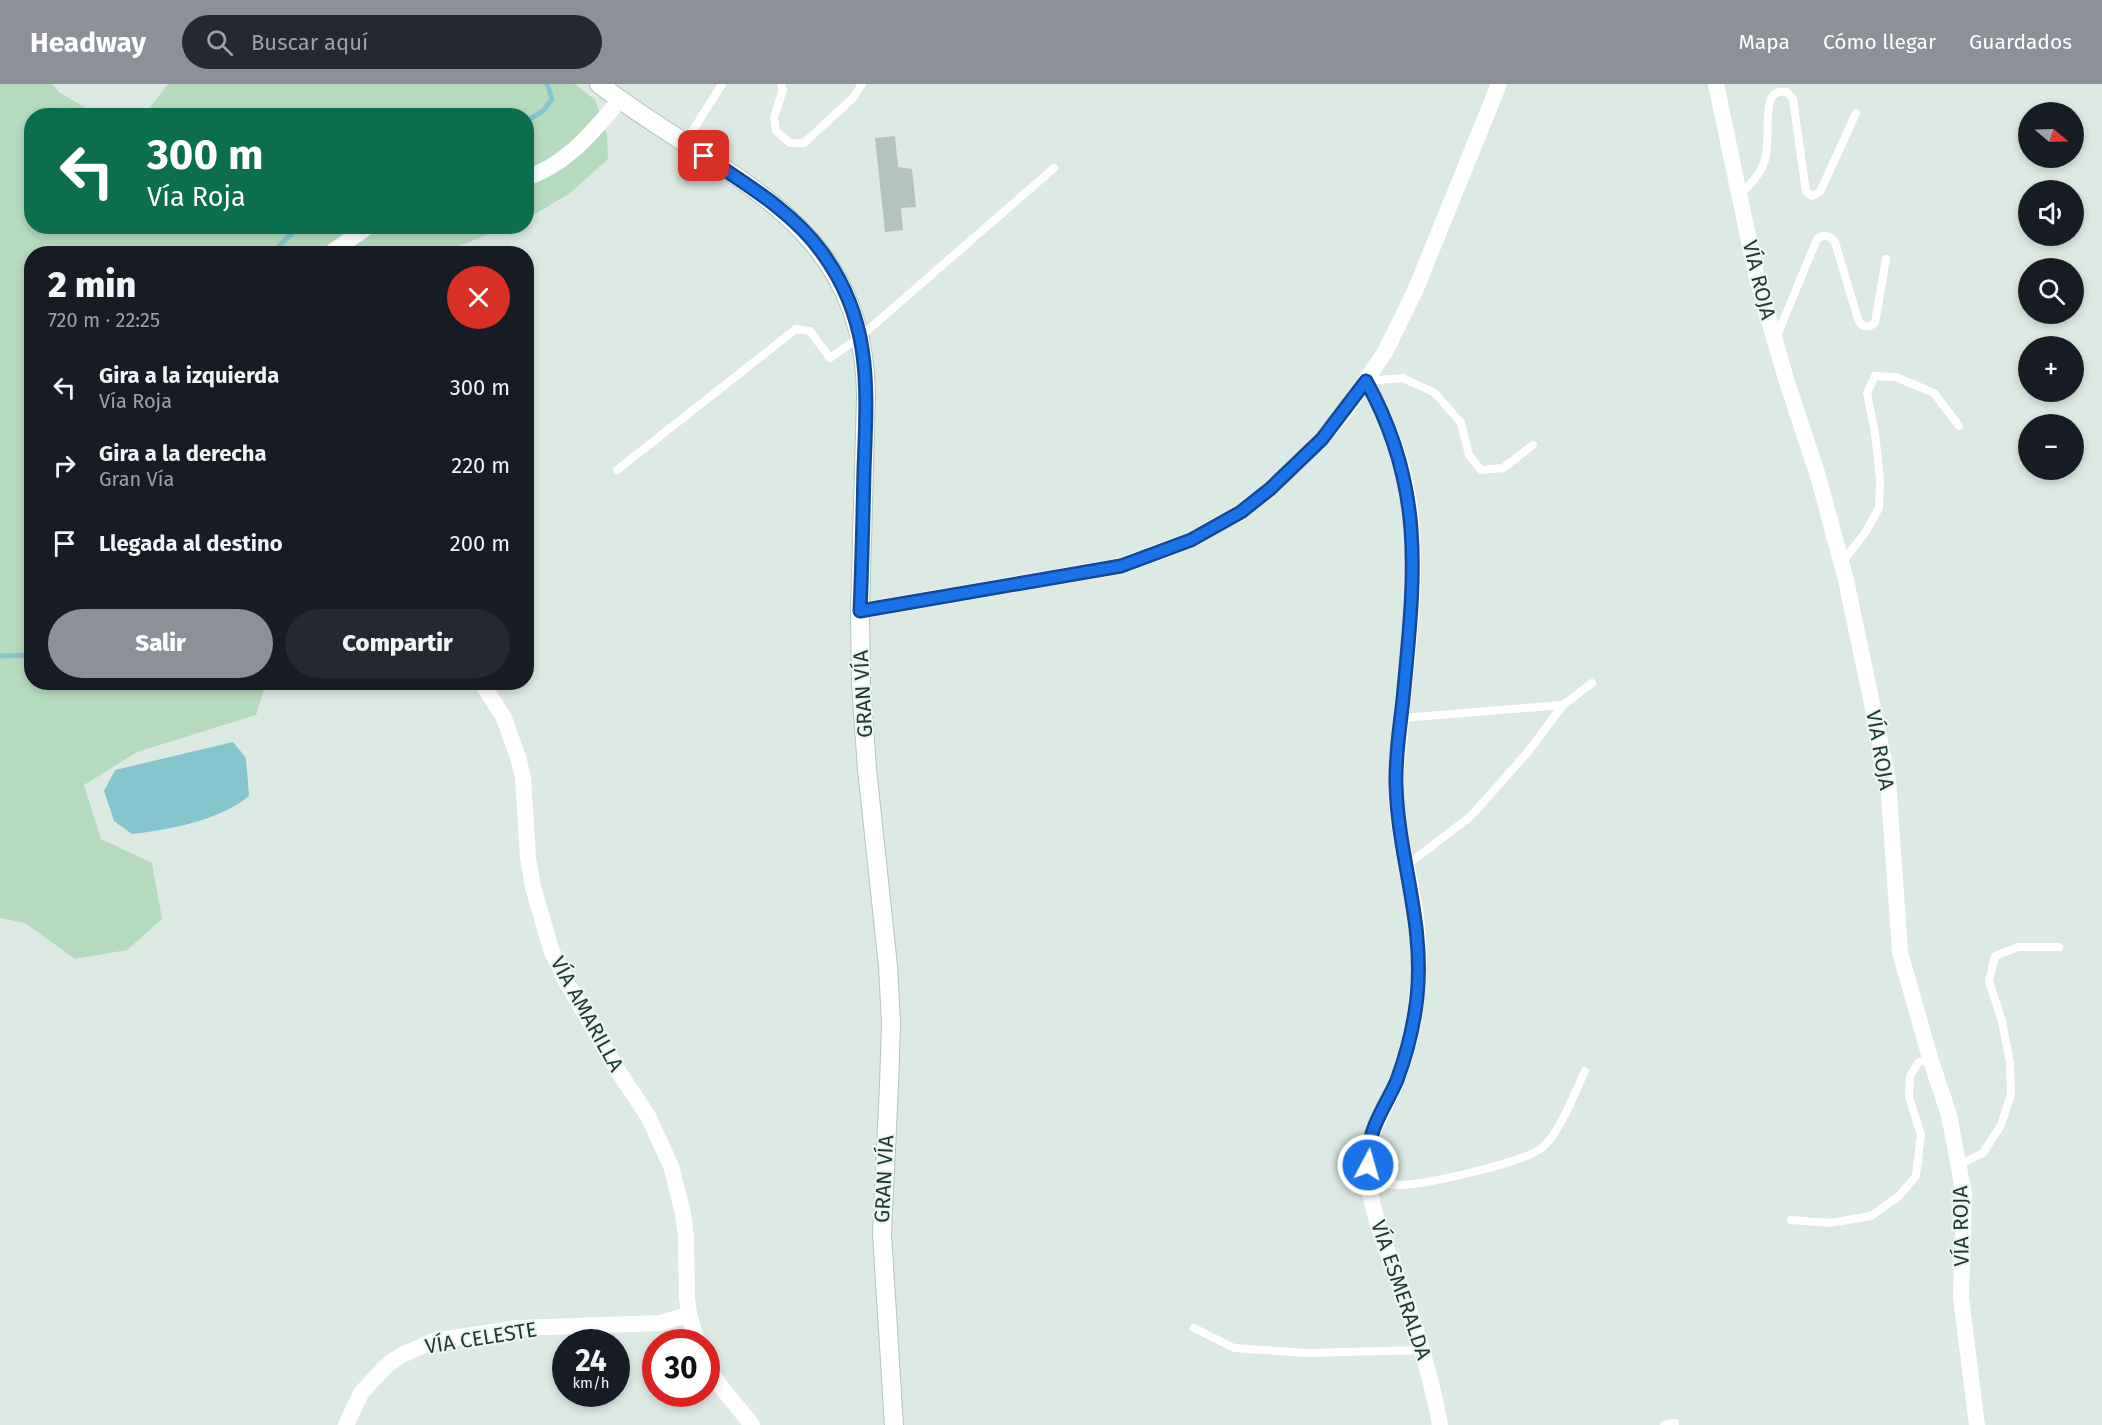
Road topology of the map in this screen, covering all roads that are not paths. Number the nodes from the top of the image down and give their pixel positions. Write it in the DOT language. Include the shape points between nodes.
graph roads {
  1 [pos="598,84"];
  2 [pos="722,84"];
  3 [pos="781,84"];
  4 [pos="862,84"];
  5 [pos="1499,84"];
  6 [pos="1716,84"];
  7 [pos="620,100"];
  8 [pos="1856,113"];
  9 [pos="685,143"];
  10 [pos="1054,168"];
  11 [pos="534,175"];
  12 [pos="1739,194"];
  13 [pos="358,234"];
  14 [pos="340,246"];
  15 [pos="1886,259"];
  16 [pos="860,337"];
  17 [pos="1775,341"];
  18 [pos="1366,381"];
  19 [pos="1959,426"];
  20 [pos="1533,445"];
  21 [pos="617,470"];
  22 [pos="1841,563"];
  23 [pos="860,611"];
  24 [pos="1592,683"];
  25 [pos="486,690"];
  26 [pos="1563,705"];
  27 [pos="1401,718"];
  28 [pos="1407,866"];
  29 [pos="2059,947"];
  30 [pos="1929,1058"];
  31 [pos="1585,1071"];
  32 [pos="1959,1165"];
  33 [pos="1369,1182"];
  34 [pos="1791,1220"];
  35 [pos="689,1314"];
  36 [pos="1194,1328"];
  37 [pos="693,1329"];
  38 [pos="1422,1350"];
  39 [pos="720,1385"];
  40 [pos="1675,1423"];
  41 [pos="346,1425"];
  42 [pos="752,1425"];
  43 [pos="894,1425"];
  44 [pos="1440,1425"];
  45 [pos="1664,1425"];
  46 [pos="1977,1425"];
  1 -- 7 [label="main road, GRAN VÍA"];
  2 -- 9 [label="lane"];
  3 -- 4 [label="lane" via="783,90 774,117 776,131 789,143 804,144 853,98"];
  5 -- 18 [label="street" via="1415,291"];
  6 -- 12 [label="street, VÍA ROJA"];
  7 -- 9 [label="main road, GRAN VÍA"];
  7 -- 11 [label="street" via="576,150"];
  8 -- 12 [label="lane" via="1820,192 1812,196 1806,192 1793,99 1787,92 1775,94 1770,100 1764,163 1755,179"];
  9 -- 16 [label="main road, GRAN VÍA" via="769,201 805,232 845,292"];
  10 -- 16 [label="lane"];
  12 -- 17 [label="street, VÍA ROJA"];
  13 -- 14 [label="street"];
  15 -- 17 [label="lane" via="1875,323 1866,327 1858,319 1835,242 1828,236 1817,239"];
  16 -- 21 [label="lane" via="830,358 810,331 796,329"];
  16 -- 23 [label="main road, GRAN VÍA" via="866,377"];
  17 -- 22 [label="street, VÍA ROJA"];
  18 -- 20 [label="lane" via="1403,378 1435,393 1461,423 1469,455 1481,470 1503,468"];
  18 -- 23 [label="street" via="1322,439 1270,489 1241,512 1191,540 1121,566"];
  18 -- 27 [label="street, VÍA ESMERALDA" via="1396,447 1412,531"];
  19 -- 22 [label="lane" via="1934,393 1896,376 1875,376 1867,393 1875,433 1880,508"];
  22 -- 30 [label="street, VÍA ROJA" via="1888,780 1900,952"];
  23 -- 43 [label="main road, GRAN VÍA" via="867,769 884,911 891,1023 882,1233"];
  24 -- 26 [label="lane"];
  25 -- 35 [label="street, VÍA AMARILLA" via="504,718 518,757 528,858 551,949 618,1071 648,1116 673,1174 686,1237"];
  26 -- 27 [label="lane"];
  26 -- 28 [label="lane" via="1471,816"];
  27 -- 28 [label="street, VÍA ESMERALDA" via="1396,783"];
  28 -- 33 [label="street, VÍA ESMERALDA" via="1418,939 1417,998 1406,1053 1372,1132"];
  29 -- 32 [label="lane" via="2018,947 1995,956 1989,981 2002,1021 2011,1094 2001,1125 1983,1153"];
  30 -- 32 [label="street, VÍA ROJA" via="1949,1114"];
  30 -- 34 [label="lane" via="1918,1063 1910,1076 1910,1097 1921,1135 1916,1176 1899,1196 1871,1216 1830,1223"];
  31 -- 33 [label="lane" via="1562,1120 1542,1147 1512,1161 1456,1176 1401,1185"];
  32 -- 46 [label="street, VÍA ROJA" via="1964,1194 1961,1297"];
  33 -- 38 [label="street, VÍA ESMERALDA" via="1376,1219"];
  35 -- 37 [label="street, VÍA AMARILLA"];
  35 -- 41 [label="street, VÍA CELESTE" via="661,1323 518,1328 433,1341 400,1356 373,1379"];
  36 -- 38 [label="lane" via="1234,1348 1308,1353"];
  38 -- 44 [label="street, VÍA ESMERALDA"];
  39 -- 42 [label="street"];
  40 -- 45 [label="lane"];
}
